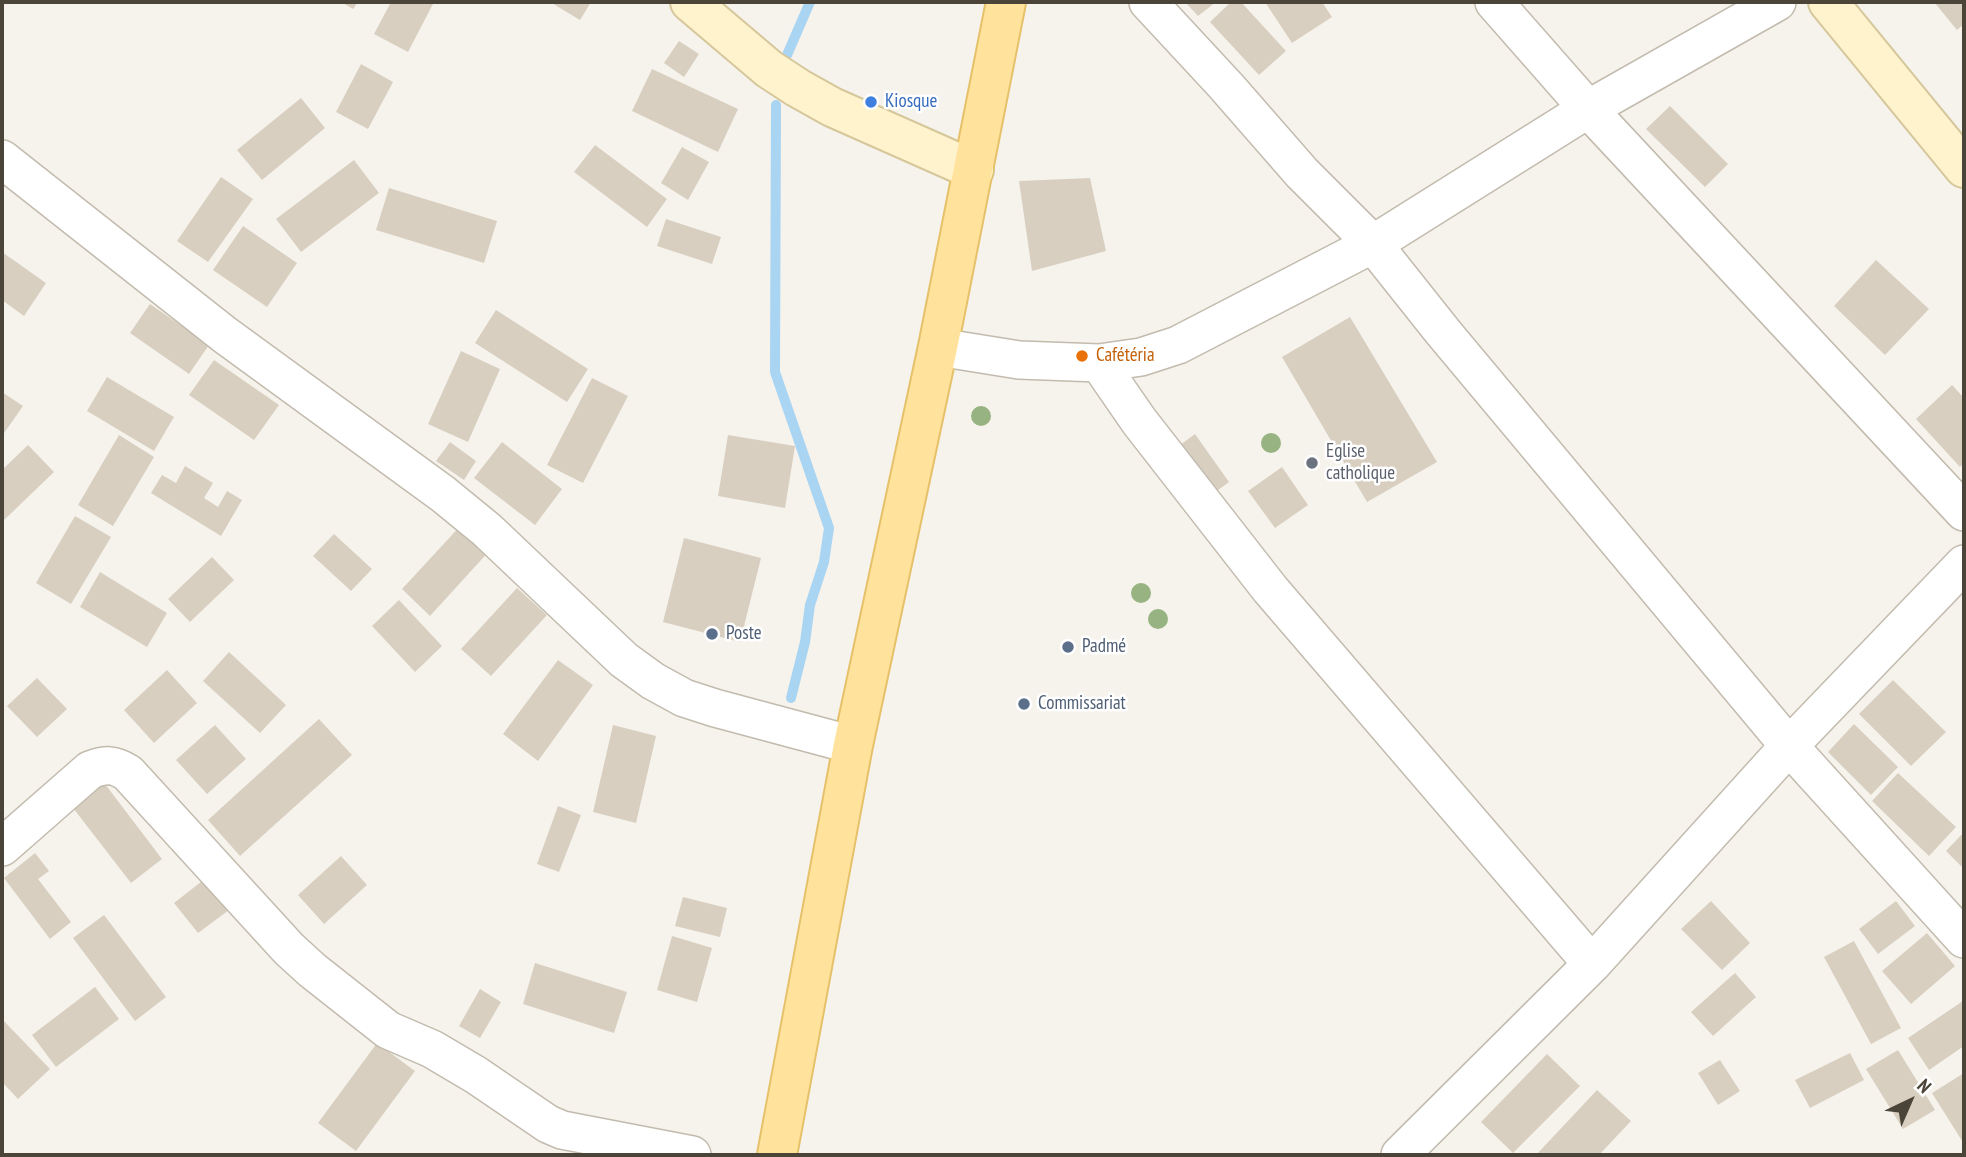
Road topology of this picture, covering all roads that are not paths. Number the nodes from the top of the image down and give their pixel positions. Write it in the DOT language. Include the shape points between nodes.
graph roads {
  1 [pos="690,2"];
  2 [pos="1006,2"];
  3 [pos="1148,2"];
  4 [pos="1494,2"];
  5 [pos="1777,2"];
  6 [pos="1828,2"];
  7 [pos="1588,109"];
  8 [pos="2,159"];
  9 [pos="1964,168"];
  10 [pos="974,170"];
  11 [pos="1373,244"];
  12 [pos="938,347"];
  13 [pos="1099,363"];
  14 [pos="1964,512"];
  15 [pos="1964,564"];
  16 [pos="853,746"];
  17 [pos="1789,747"];
  18 [pos="2,847"];
  19 [pos="1964,939"];
  20 [pos="1592,964"];
  21 [pos="692,1155"];
  22 [pos="777,1155"];
  23 [pos="1400,1155"];
  1 -- 10 [label="street" via="798,88"];
  2 -- 10 [label="main road"];
  3 -- 11 [label="street" via="1302,173"];
  4 -- 7 [label="street"];
  5 -- 7 [label="street"];
  6 -- 9 [label="street"];
  7 -- 11 [label="street"];
  7 -- 14 [label="street"];
  8 -- 16 [label="street" via="225,335 443,494 624,660 653,681 684,698"];
  10 -- 12 [label="main road"];
  11 -- 13 [label="street" via="1178,345"];
  11 -- 17 [label="street"];
  12 -- 13 [label="street" via="1019,360"];
  12 -- 16 [label="main road"];
  13 -- 20 [label="street" via="1270,589"];
  15 -- 17 [label="street"];
  16 -- 22 [label="main road"];
  17 -- 19 [label="street"];
  17 -- 20 [label="street"];
  18 -- 21 [label="street" via="90,770 116,765 289,949 388,1030 432,1049 562,1130"];
  20 -- 23 [label="street"];
}
